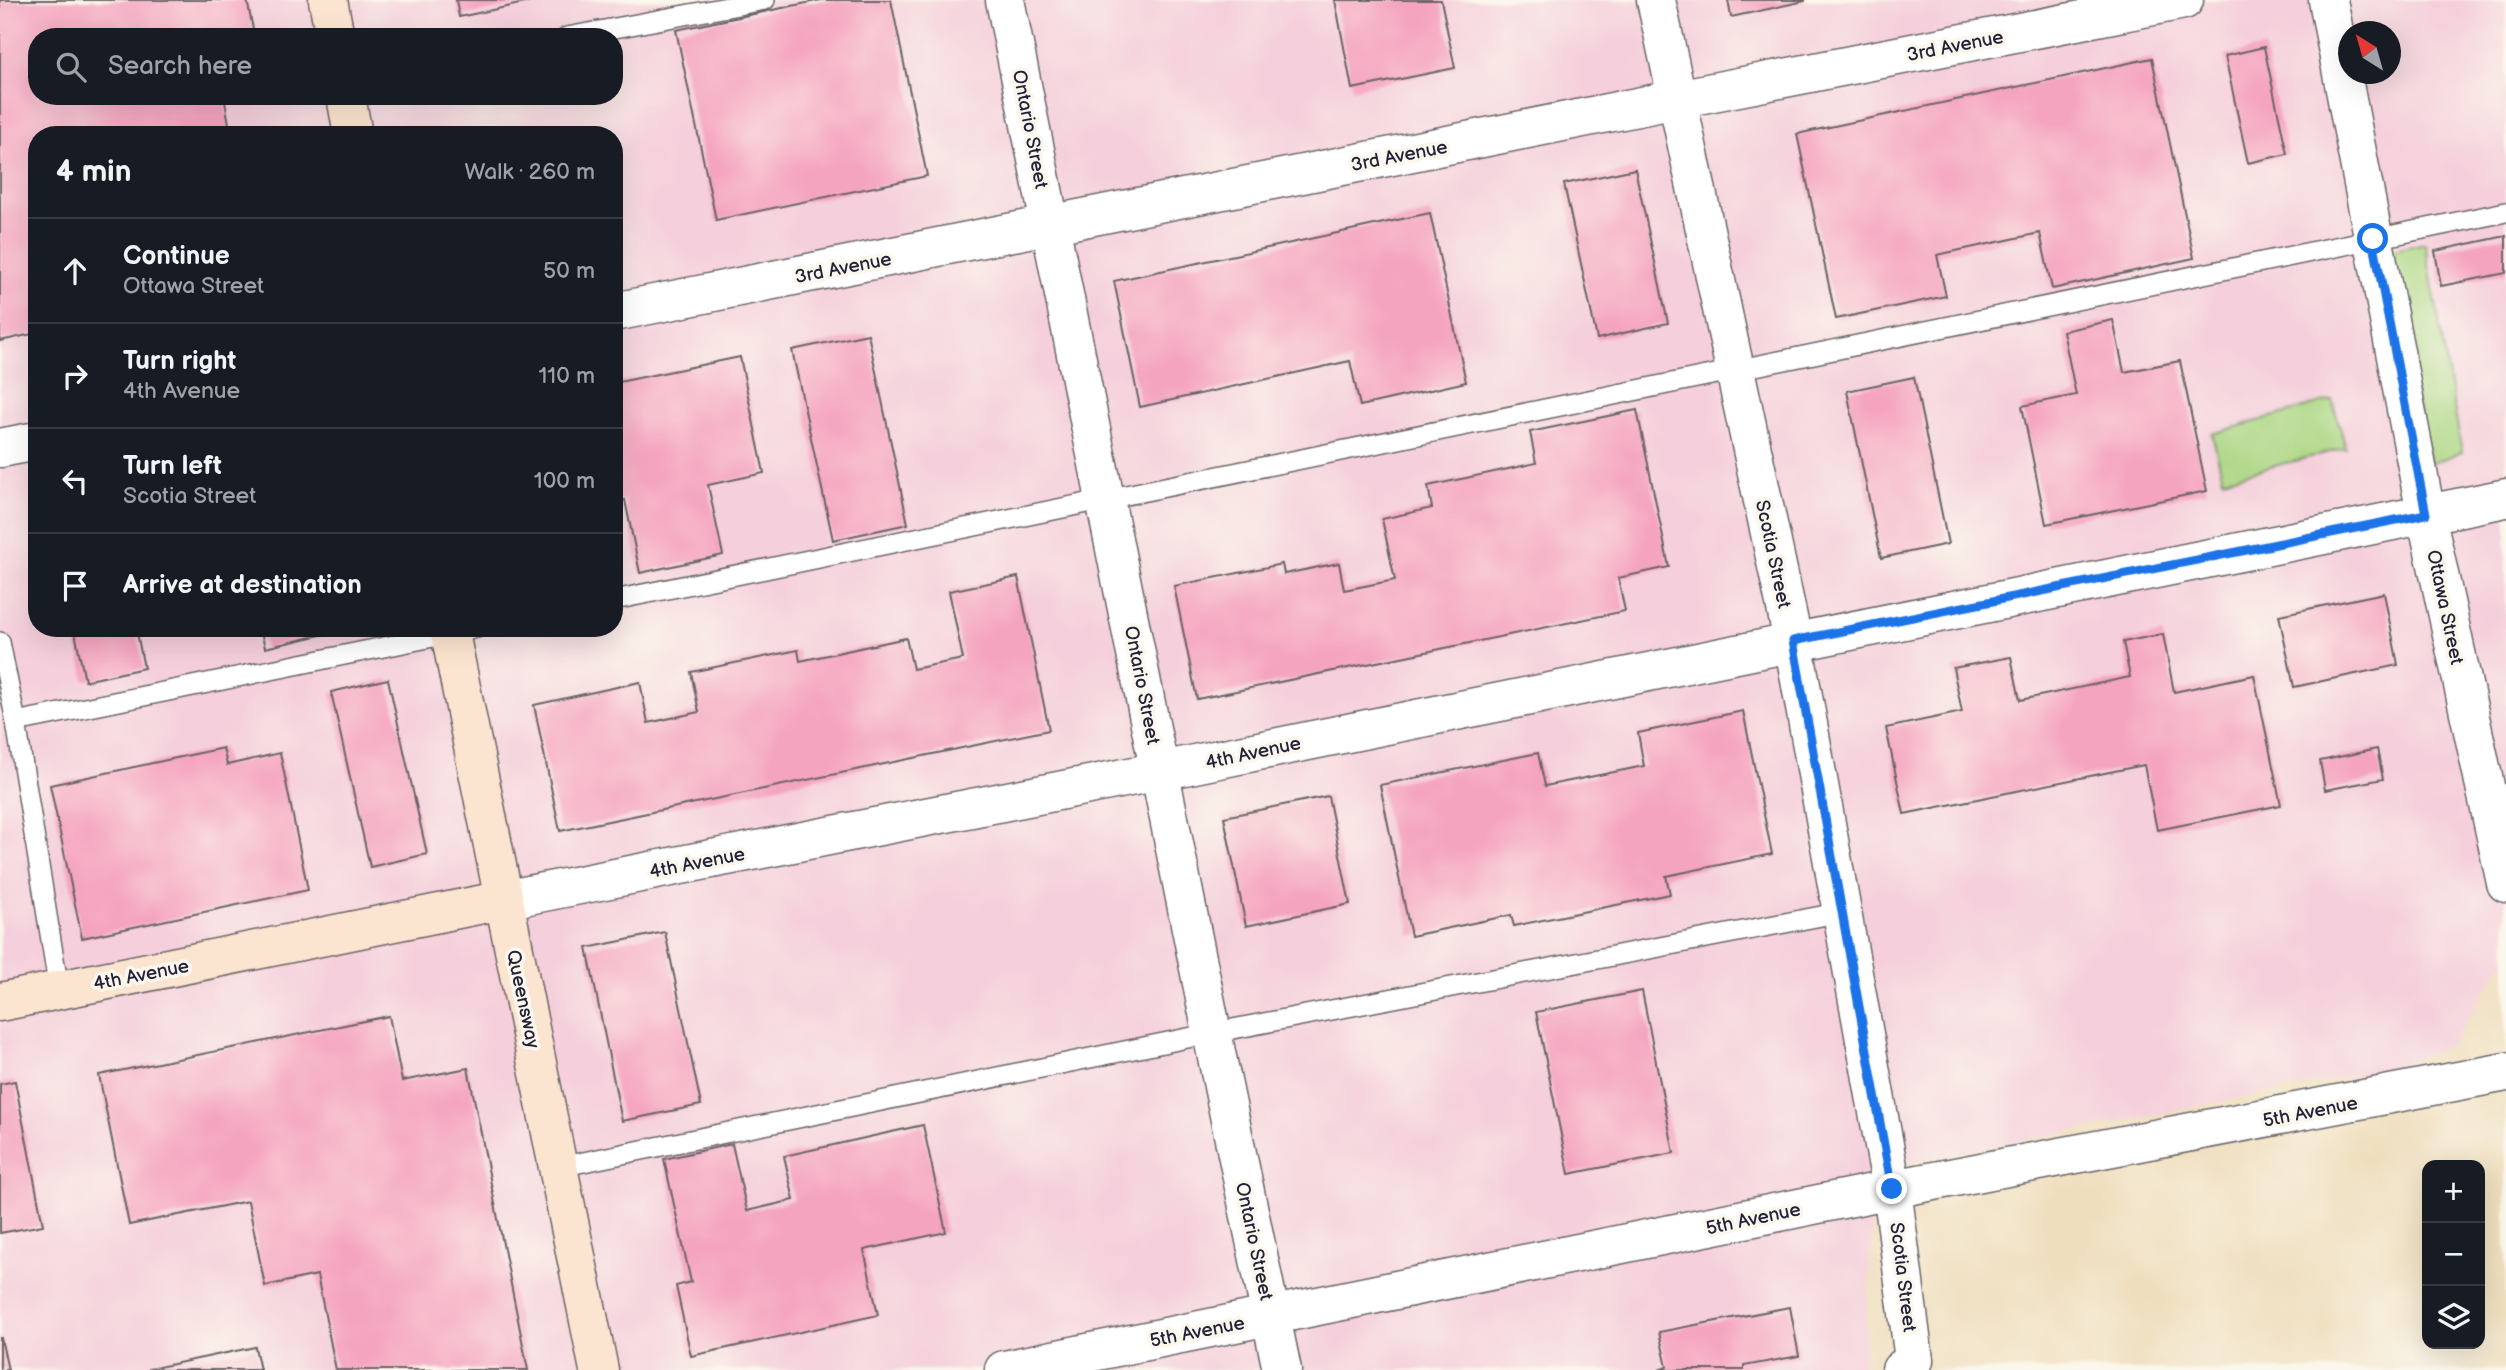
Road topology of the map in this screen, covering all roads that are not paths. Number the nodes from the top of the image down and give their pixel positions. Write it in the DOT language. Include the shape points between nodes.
graph roads {
  1 [pos="328,0"];
  2 [pos="765,0"];
  3 [pos="1005,0"];
  4 [pos="1656,0"];
  5 [pos="2184,0"];
  6 [pos="2328,0"];
  7 [pos="333,28"];
  8 [pos="615,28"];
  9 [pos="1677,99"];
  10 [pos="348,105"];
  11 [pos="351,126"];
  12 [pos="2506,212"];
  13 [pos="1050,225"];
  14 [pos="2373,239"];
  15 [pos="623,310"];
  16 [pos="1735,370"];
  17 [pos="28,443"];
  18 [pos="0,448"];
  19 [pos="2506,498"];
  20 [pos="1105,500"];
  21 [pos="2426,514"];
  22 [pos="623,598"];
  23 [pos="425,637"];
  24 [pos="460,637"];
  25 [pos="1793,641"];
  26 [pos="0,642"];
  27 [pos="16,722"];
  28 [pos="1160,771"];
  29 [pos="2506,883"];
  30 [pos="503,901"];
  31 [pos="1842,912"];
  32 [pos="59,990"];
  33 [pos="0,1002"];
  34 [pos="1212,1033"];
  35 [pos="2505,1073"];
  36 [pos="559,1167"];
  37 [pos="1892,1189"];
  38 [pos="1271,1316"];
  39 [pos="1908,1365"];
  40 [pos="599,1370"];
  41 [pos="1004,1370"];
  42 [pos="1282,1370"];
  1 -- 7 [label="main road"];
  2 -- 8 [label="lane"];
  3 -- 13 [label="street, Ontario Street"];
  4 -- 9 [label="street, Scotia Street"];
  5 -- 9 [label="street, 3rd Avenue"];
  6 -- 14 [label="street, Ottawa Street"];
  9 -- 13 [label="street, 3rd Avenue"];
  9 -- 16 [label="street, Scotia Street"];
  10 -- 11 [label="main road"];
  12 -- 14 [label="lane"];
  13 -- 15 [label="street, 3rd Avenue"];
  13 -- 20 [label="street, Ontario Street"];
  14 -- 16 [label="lane"];
  14 -- 21 [label="street, Ottawa Street"];
  16 -- 20 [label="lane"];
  16 -- 25 [label="street, Scotia Street"];
  17 -- 18 [label="street"];
  19 -- 21 [label="street, 4th Avenue"];
  20 -- 22 [label="lane"];
  20 -- 28 [label="street, Ontario Street"];
  21 -- 25 [label="street, 4th Avenue"];
  21 -- 29 [label="street, Ottawa Street"];
  23 -- 27 [label="lane"];
  24 -- 30 [label="main road, Queensway"];
  25 -- 28 [label="street, 4th Avenue"];
  25 -- 31 [label="street, Scotia Street"];
  26 -- 27 [label="lane"];
  27 -- 32 [label="lane"];
  28 -- 30 [label="street, 4th Avenue"];
  28 -- 34 [label="street, Ontario Street"];
  30 -- 32 [label="main road, 4th Avenue"];
  30 -- 36 [label="main road, Queensway"];
  31 -- 34 [label="lane"];
  31 -- 37 [label="street, Scotia Street"];
  32 -- 33 [label="main road, 4th Avenue"];
  34 -- 36 [label="lane"];
  34 -- 38 [label="street, Ontario Street"];
  35 -- 37 [label="street, 5th Avenue"];
  36 -- 40 [label="main road, Queensway"];
  37 -- 38 [label="street, 5th Avenue"];
  37 -- 39 [label="street, Scotia Street"];
  38 -- 41 [label="street, 5th Avenue"];
  38 -- 42 [label="street, Ontario Street"];
}
